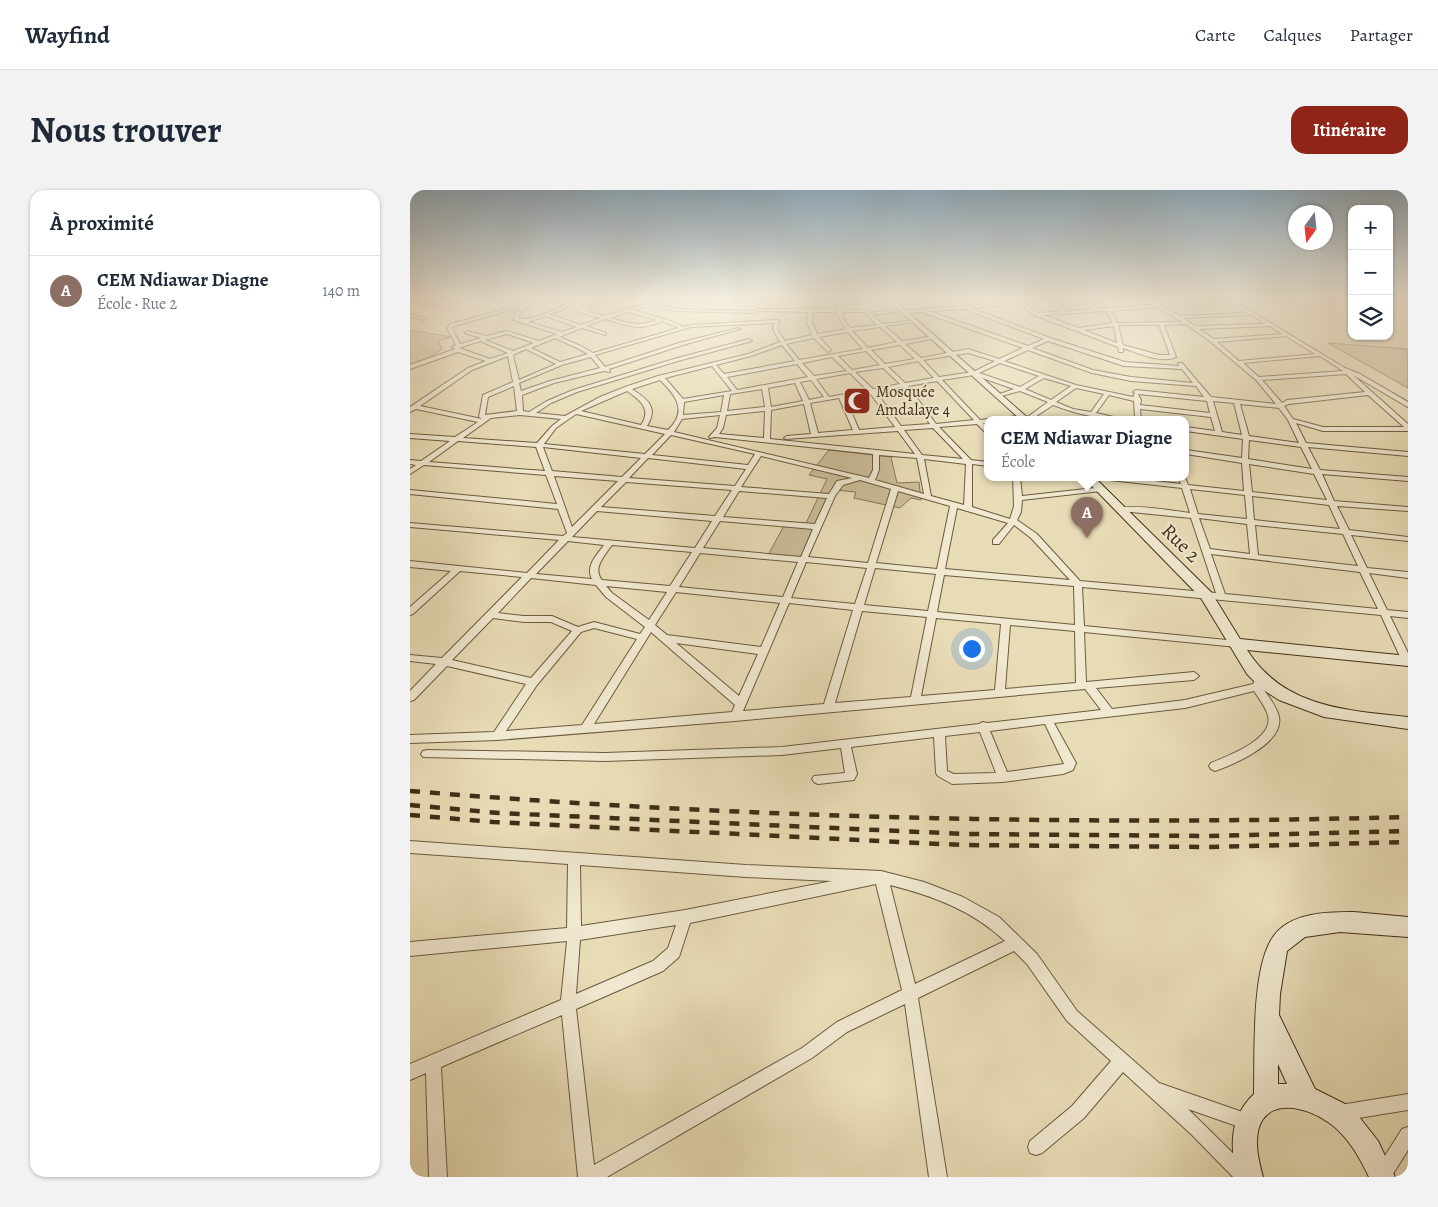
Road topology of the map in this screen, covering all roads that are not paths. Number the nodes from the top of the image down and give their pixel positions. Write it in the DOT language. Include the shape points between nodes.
graph roads {
  1 [pos="464,346"];
  2 [pos="498,346"];
  3 [pos="531,346"];
  4 [pos="574,346"];
  5 [pos="622,346"];
  6 [pos="675,346"];
  7 [pos="719,346"];
  8 [pos="732,346"];
  9 [pos="757,346"];
  10 [pos="774,346"];
  11 [pos="785,346"];
  12 [pos="824,346"];
  13 [pos="878,346"];
  14 [pos="905,346"];
  15 [pos="944,346"];
  16 [pos="1021,346"];
  17 [pos="1031,346"];
  18 [pos="1069,346"];
  19 [pos="1121,346"];
  20 [pos="1169,346"];
  21 [pos="1220,346"];
  22 [pos="1304,346"];
  23 [pos="459,348"];
  24 [pos="526,348"];
  25 [pos="725,348"];
  26 [pos="867,348"];
  27 [pos="1026,348"];
  28 [pos="763,350"];
  29 [pos="828,350"];
  30 [pos="694,351"];
  31 [pos="512,353"];
  32 [pos="752,354"];
  33 [pos="592,355"];
  34 [pos="700,355"];
  35 [pos="954,355"];
  36 [pos="1319,355"];
  37 [pos="744,356"];
  38 [pos="834,356"];
  39 [pos="1159,357"];
  40 [pos="1173,358"];
  41 [pos="920,360"];
  42 [pos="490,361"];
  43 [pos="1000,361"];
  44 [pos="1240,362"];
  45 [pos="798,363"];
  46 [pos="560,364"];
  47 [pos="713,364"];
  48 [pos="1124,364"];
  49 [pos="882,365"];
  50 [pos="1146,365"];
  51 [pos="410,367"];
  52 [pos="1184,368"];
  53 [pos="604,369"];
  54 [pos="766,369"];
  55 [pos="1343,370"];
  56 [pos="849,371"];
  57 [pos="974,373"];
  58 [pos="724,376"];
  59 [pos="1043,376"];
  60 [pos="660,377"];
  61 [pos="621,378"];
  62 [pos="814,378"];
  63 [pos="1131,379"];
  64 [pos="1258,379"];
  65 [pos="939,380"];
  66 [pos="517,381"];
  67 [pos="797,381"];
  68 [pos="778,384"];
  69 [pos="636,385"];
  70 [pos="1199,385"];
  71 [pos="765,386"];
  72 [pos="905,386"];
  73 [pos="1075,386"];
  74 [pos="627,388"];
  75 [pos="1020,389"];
  76 [pos="872,391"];
  77 [pos="731,392"];
  78 [pos="1136,392"];
  79 [pos="1368,393"];
  80 [pos="519,394"];
  81 [pos="1107,394"];
  82 [pos="841,396"];
  83 [pos="999,396"];
  84 [pos="828,399"];
  85 [pos="1209,399"];
  86 [pos="682,401"];
  87 [pos="807,402"];
  88 [pos="1237,402"];
  89 [pos="1050,403"];
  90 [pos="1138,404"];
  91 [pos="1408,405"];
  92 [pos="1281,406"];
  93 [pos="413,409"];
  94 [pos="768,409"];
  95 [pos="575,412"];
  96 [pos="520,413"];
  97 [pos="530,414"];
  98 [pos="724,414"];
  99 [pos="1092,415"];
  100 [pos="1214,415"];
  101 [pos="490,416"];
  102 [pos="1022,416"];
  103 [pos="1030,416"];
  104 [pos="1098,416"];
  105 [pos="1138,416"];
  106 [pos="681,417"];
  107 [pos="565,418"];
  108 [pos="1291,420"];
  109 [pos="483,421"];
  110 [pos="984,421"];
  111 [pos="977,422"];
  112 [pos="934,426"];
  113 [pos="643,427"];
  114 [pos="984,428"];
  115 [pos="1408,428"];
  116 [pos="900,429"];
  117 [pos="1189,429"];
  118 [pos="857,432"];
  119 [pos="670,433"];
  120 [pos="1219,433"];
  121 [pos="714,435"];
  122 [pos="410,436"];
  123 [pos="815,436"];
  124 [pos="1246,437"];
  125 [pos="457,439"];
  126 [pos="767,440"];
  127 [pos="708,441"];
  128 [pos="539,445"];
  129 [pos="1302,445"];
  130 [pos="876,452"];
  131 [pos="759,453"];
  132 [pos="1189,453"];
  133 [pos="1408,454"];
  134 [pos="646,457"];
  135 [pos="920,457"];
  136 [pos="410,462"];
  137 [pos="969,462"];
  138 [pos="1245,462"];
  139 [pos="423,463"];
  140 [pos="984,464"];
  141 [pos="750,467"];
  142 [pos="410,472"];
  143 [pos="1317,472"];
  144 [pos="549,473"];
  145 [pos="861,478"];
  146 [pos="625,479"];
  147 [pos="1408,479"];
  148 [pos="870,481"];
  149 [pos="1017,481"];
  150 [pos="1143,481"];
  151 [pos="1183,481"];
  152 [pos="1101,483"];
  153 [pos="1185,486"];
  154 [pos="737,488"];
  155 [pos="895,488"];
  156 [pos="410,492"];
  157 [pos="1249,493"];
  158 [pos="831,496"];
  159 [pos="928,497"];
  160 [pos="1019,498"];
  161 [pos="1332,503"];
  162 [pos="954,504"];
  163 [pos="562,507"];
  164 [pos="596,508"];
  165 [pos="968,508"];
  166 [pos="1121,509"];
  167 [pos="1408,509"];
  168 [pos="1195,516"];
  169 [pos="718,518"];
  170 [pos="1014,522"];
  171 [pos="1251,522"];
  172 [pos="410,525"];
  173 [pos="818,527"];
  174 [pos="1347,533"];
  175 [pos="568,536"];
  176 [pos="1408,539"];
  177 [pos="610,542"];
  178 [pos="996,542"];
  179 [pos="698,550"];
  180 [pos="1206,551"];
  181 [pos="1254,557"];
  182 [pos="804,560"];
  183 [pos="410,564"];
  184 [pos="871,565"];
  185 [pos="459,568"];
  186 [pos="1365,570"];
  187 [pos="940,572"];
  188 [pos="530,575"];
  189 [pos="1408,575"];
  190 [pos="598,582"];
  191 [pos="1078,584"];
  192 [pos="674,589"];
  193 [pos="1206,595"];
  194 [pos="1221,596"];
  195 [pos="786,600"];
  196 [pos="858,607"];
  197 [pos="410,612"];
  198 [pos="1384,612"];
  199 [pos="932,614"];
  200 [pos="490,615"];
  201 [pos="1408,615"];
  202 [pos="1006,621"];
  203 [pos="650,626"];
  204 [pos="1079,628"];
  205 [pos="578,630"];
  206 [pos="643,638"];
  207 [pos="662,638"];
  208 [pos="1237,644"];
  209 [pos="764,651"];
  210 [pos="410,658"];
  211 [pos="1408,661"];
  212 [pos="445,662"];
  213 [pos="1194,676"];
  214 [pos="533,682"];
  215 [pos="1259,683"];
  216 [pos="1084,686"];
  217 [pos="1000,694"];
  218 [pos="410,697"];
  219 [pos="915,701"];
  220 [pos="741,704"];
  221 [pos="828,708"];
  222 [pos="1110,713"];
  223 [pos="735,717"];
  224 [pos="1048,721"];
  225 [pos="1408,723"];
  226 [pos="983,726"];
  227 [pos="585,730"];
  228 [pos="939,733"];
  229 [pos="497,736"];
  230 [pos="410,739"];
  231 [pos="845,743"];
  232 [pos="427,754"];
  233 [pos="1216,766"];
  234 [pos="1002,777"];
  235 [pos="818,779"];
  236 [pos="410,847"];
  237 [pos="574,859"];
  238 [pos="880,877"];
  239 [pos="685,917"];
  240 [pos="1408,927"];
  241 [pos="574,934"];
  242 [pos="1016,943"];
  243 [pos="410,949"];
  244 [pos="910,992"];
  245 [pos="568,1005"];
  246 [pos="1268,1017"];
  247 [pos="433,1062"];
  248 [pos="1122,1062"];
  249 [pos="410,1072"];
  250 [pos="1153,1088"];
  251 [pos="1306,1097"];
  252 [pos="1266,1100"];
  253 [pos="1408,1102"];
  254 [pos="1336,1113"];
  255 [pos="1248,1122"];
  256 [pos="1408,1135"];
  257 [pos="1036,1146"];
  258 [pos="438,1177"];
  259 [pos="588,1177"];
  260 [pos="938,1177"];
  261 [pos="1245,1177"];
  262 [pos="1250,1177"];
  263 [pos="1382,1177"];
  1 -- 23 [label="street"];
  2 -- 31 [label="street"];
  3 -- 24 [label="street"];
  4 -- 33 [label="street"];
  5 -- 33 [label="street"];
  6 -- 53 [label="street"];
  7 -- 25 [label="street"];
  8 -- 25 [label="street"];
  9 -- 28 [label="street"];
  10 -- 28 [label="street"];
  11 -- 45 [label="street"];
  12 -- 29 [label="street"];
  13 -- 26 [label="street"];
  14 -- 41 [label="street"];
  15 -- 35 [label="street"];
  16 -- 27 [label="street"];
  17 -- 27 [label="street"];
  18 -- 48 [label="street"];
  19 -- 39 [label="street"];
  19 -- 48 [label="street"];
  20 -- 40 [label="street"];
  21 -- 44 [label="street"];
  22 -- 36 [label="street"];
  23 -- 42 [label="street"];
  23 -- 51 [label="street"];
  24 -- 31 [label="street"];
  24 -- 46 [label="street"];
  25 -- 34 [label="street"];
  25 -- 37 [label="street"];
  26 -- 38 [label="street"];
  26 -- 49 [label="street"];
  27 -- 43 [label="street"];
  27 -- 63 [label="street" via="1092,371"];
  28 -- 32 [label="street"];
  30 -- 34 [label="street"];
  31 -- 42 [label="street"];
  31 -- 66 [label="street"];
  32 -- 37 [label="street"];
  32 -- 54 [label="street"];
  33 -- 46 [label="street"];
  33 -- 53 [label="street"];
  34 -- 61 [label="street"];
  35 -- 41 [label="street"];
  35 -- 43 [label="street" via="972,352"];
  35 -- 57 [label="street"];
  36 -- 44 [label="street"];
  36 -- 55 [label="street"];
  37 -- 47 [label="street"];
  38 -- 45 [label="street"];
  38 -- 56 [label="street"];
  39 -- 40 [label="street"];
  39 -- 50 [label="street"];
  40 -- 52 [label="street"];
  41 -- 49 [label="street"];
  41 -- 65 [label="street"];
  42 -- 93 [label="street" via="465,371"];
  43 -- 57 [label="street"];
  43 -- 59 [label="street"];
  44 -- 64 [label="street"];
  45 -- 54 [label="street"];
  45 -- 62 [label="street"];
  46 -- 66 [label="street"];
  47 -- 58 [label="street"];
  47 -- 60 [label="street"];
  48 -- 50 [label="street"];
  48 -- 63 [label="street"];
  49 -- 56 [label="street"];
  49 -- 72 [label="street"];
  50 -- 52 [label="street"];
  52 -- 70 [label="street"];
  53 -- 61 [label="street"];
  53 -- 80 [label="street"];
  54 -- 58 [label="street"];
  54 -- 68 [label="street"];
  55 -- 64 [label="street"];
  55 -- 79 [label="street"];
  55 -- 91 [label="street" via="1356,373"];
  56 -- 62 [label="street"];
  56 -- 76 [label="street"];
  57 -- 65 [label="street"];
  57 -- 75 [label="street"];
  57 -- 83 [label="street"];
  58 -- 77 [label="street"];
  59 -- 73 [label="street"];
  59 -- 75 [label="street"];
  60 -- 69 [label="street"];
  60 -- 86 [label="street"];
  61 -- 69 [label="street"];
  61 -- 97 [label="street" via="561,396"];
  62 -- 67 [label="street"];
  62 -- 84 [label="street"];
  63 -- 70 [label="street"];
  63 -- 78 [label="street"];
  64 -- 92 [label="street"];
  65 -- 72 [label="street"];
  65 -- 111 [label="street"];
  66 -- 80 [label="street"];
  66 -- 101 [label="street" via="485,396 482,417"];
  67 -- 68 [label="street"];
  67 -- 87 [label="street"];
  68 -- 71 [label="street"];
  69 -- 74 [label="street"];
  70 -- 85 [label="street"];
  71 -- 77 [label="street"];
  71 -- 94 [label="street"];
  72 -- 76 [label="street"];
  72 -- 112 [label="street"];
  73 -- 81 [label="street"];
  73 -- 89 [label="street"];
  74 -- 95 [label="street"];
  74 -- 113 [label="street" via="650,410 650,417"];
  75 -- 83 [label="street"];
  75 -- 89 [label="street"];
  76 -- 82 [label="street"];
  76 -- 116 [label="street"];
  77 -- 86 [label="street"];
  77 -- 98 [label="street"];
  78 -- 85 [label="street"];
  78 -- 90 [label="street"];
  79 -- 92 [label="street" via="1287,402"];
  79 -- 115 [label="street"];
  80 -- 96 [label="street"];
  81 -- 90 [label="street"];
  81 -- 99 [label="street"];
  82 -- 84 [label="street"];
  82 -- 118 [label="street"];
  83 -- 102 [label="street"];
  84 -- 87 [label="street"];
  85 -- 88 [label="street"];
  85 -- 100 [label="street"];
  86 -- 106 [label="street"];
  87 -- 94 [label="street"];
  87 -- 123 [label="street"];
  88 -- 92 [label="street"];
  88 -- 124 [label="street"];
  89 -- 99 [label="street"];
  89 -- 103 [label="street"];
  90 -- 100 [label="street"];
  90 -- 105 [label="street"];
  92 -- 108 [label="street"];
  93 -- 109 [label="street"];
  94 -- 98 [label="street"];
  94 -- 126 [label="street"];
  95 -- 107 [label="street"];
  95 -- 113 [label="street"];
  96 -- 97 [label="street"];
  96 -- 101 [label="street"];
  97 -- 107 [label="street"];
  98 -- 106 [label="street"];
  98 -- 121 [label="street"];
  99 -- 104 [label="street"];
  100 -- 120 [label="street"];
  101 -- 109 [label="street"];
  106 -- 119 [label="street"];
  107 -- 128 [label="street"];
  108 -- 115 [label="street" via="1324,429"];
  108 -- 129 [label="street"];
  109 -- 125 [label="street"];
  110 -- 111 [label="street"];
  111 -- 112 [label="street"];
  111 -- 114 [label="street"];
  112 -- 116 [label="street"];
  112 -- 137 [label="street"];
  113 -- 119 [label="street"];
  116 -- 118 [label="street"];
  116 -- 135 [label="street"];
  117 -- 120 [label="street"];
  118 -- 123 [label="street"];
  119 -- 127 [label="street"];
  119 -- 134 [label="street"];
  120 -- 124 [label="street"];
  121 -- 126 [label="street"];
  121 -- 127 [label="street"];
  122 -- 125 [label="street"];
  123 -- 126 [label="street"];
  124 -- 129 [label="street"];
  124 -- 138 [label="street"];
  125 -- 128 [label="street"];
  125 -- 139 [label="street"];
  126 -- 130 [label="street"];
  127 -- 131 [label="street"];
  128 -- 134 [label="street"];
  128 -- 144 [label="street"];
  129 -- 133 [label="street"];
  129 -- 143 [label="street"];
  130 -- 135 [label="street"];
  130 -- 148 [label="street" via="876,470"];
  131 -- 141 [label="street"];
  131 -- 145 [label="street"];
  132 -- 138 [label="street"];
  134 -- 141 [label="street"];
  134 -- 146 [label="street"];
  135 -- 137 [label="street"];
  135 -- 159 [label="street"];
  136 -- 139 [label="street"];
  137 -- 140 [label="street"];
  137 -- 165 [label="street"];
  138 -- 143 [label="street"];
  138 -- 157 [label="street"];
  139 -- 142 [label="street"];
  139 -- 144 [label="street"];
  141 -- 154 [label="street"];
  143 -- 147 [label="street"];
  143 -- 161 [label="street"];
  144 -- 146 [label="street"];
  144 -- 163 [label="street"];
  145 -- 148 [label="street"];
  145 -- 158 [label="street" via="840,484"];
  146 -- 154 [label="street"];
  146 -- 164 [label="street"];
  148 -- 155 [label="street"];
  149 -- 160 [label="street"];
  150 -- 153 [label="street"];
  151 -- 153 [label="street"];
  152 -- 160 [label="street"];
  152 -- 166 [label="street, Rue 2"];
  153 -- 157 [label="street"];
  153 -- 168 [label="street"];
  154 -- 158 [label="street"];
  154 -- 169 [label="street"];
  155 -- 159 [label="street"];
  155 -- 184 [label="street"];
  156 -- 163 [label="street"];
  157 -- 161 [label="street"];
  157 -- 171 [label="street"];
  158 -- 173 [label="street"];
  159 -- 162 [label="street"];
  160 -- 170 [label="street" via="1019,511"];
  161 -- 167 [label="street"];
  161 -- 174 [label="street"];
  162 -- 165 [label="street"];
  162 -- 187 [label="street"];
  163 -- 175 [label="street"];
  164 -- 169 [label="street"];
  164 -- 175 [label="street"];
  165 -- 170 [label="street"];
  166 -- 168 [label="street"];
  166 -- 193 [label="street, Rue 2"];
  168 -- 171 [label="street"];
  168 -- 180 [label="street"];
  169 -- 173 [label="street"];
  169 -- 179 [label="street"];
  170 -- 178 [label="street"];
  170 -- 191 [label="street" via="1034,536"];
  171 -- 174 [label="street"];
  171 -- 181 [label="street"];
  172 -- 175 [label="street"];
  173 -- 182 [label="street"];
  174 -- 176 [label="street"];
  174 -- 186 [label="street"];
  175 -- 177 [label="street"];
  175 -- 188 [label="street"];
  177 -- 179 [label="street"];
  177 -- 190 [label="street" via="594,565 594,576"];
  179 -- 182 [label="street"];
  179 -- 192 [label="street"];
  180 -- 181 [label="street"];
  180 -- 194 [label="street"];
  181 -- 186 [label="street"];
  182 -- 184 [label="street"];
  182 -- 195 [label="street"];
  183 -- 185 [label="street"];
  184 -- 187 [label="street"];
  184 -- 196 [label="street"];
  185 -- 188 [label="street"];
  185 -- 197 [label="street"];
  186 -- 189 [label="street"];
  186 -- 198 [label="street"];
  187 -- 191 [label="street"];
  187 -- 199 [label="street"];
  188 -- 190 [label="street"];
  188 -- 200 [label="street"];
  190 -- 192 [label="street"];
  190 -- 203 [label="street" via="609,595"];
  191 -- 193 [label="street"];
  191 -- 204 [label="street"];
  192 -- 195 [label="street"];
  192 -- 203 [label="street"];
  193 -- 194 [label="street"];
  193 -- 208 [label="street, Rue 2"];
  194 -- 198 [label="street"];
  195 -- 196 [label="street"];
  195 -- 209 [label="street"];
  196 -- 199 [label="street"];
  196 -- 221 [label="street"];
  198 -- 201 [label="street"];
  198 -- 211 [label="street"];
  199 -- 202 [label="street"];
  199 -- 219 [label="street"];
  200 -- 205 [label="street" via="524,620 552,619"];
  200 -- 212 [label="street"];
  202 -- 204 [label="street"];
  202 -- 217 [label="street"];
  203 -- 206 [label="street"];
  203 -- 207 [label="street"];
  204 -- 208 [label="street"];
  204 -- 216 [label="street"];
  205 -- 206 [label="street" via="594,625"];
  205 -- 214 [label="street"];
  206 -- 227 [label="street"];
  207 -- 209 [label="street"];
  207 -- 220 [label="street"];
  208 -- 211 [label="street"];
  208 -- 215 [label="street, Rue 2"];
  209 -- 220 [label="street"];
  210 -- 212 [label="street"];
  212 -- 214 [label="street"];
  212 -- 218 [label="street"];
  213 -- 216 [label="street"];
  214 -- 229 [label="street"];
  215 -- 222 [label="street" via="1185,704"];
  215 -- 225 [label="street" via="1305,706 1332,713"];
  215 -- 233 [label="street" via="1274,718 1272,732 1240,755"];
  216 -- 217 [label="street"];
  216 -- 222 [label="street"];
  217 -- 219 [label="street"];
  219 -- 221 [label="street"];
  220 -- 223 [label="street"];
  221 -- 223 [label="street"];
  222 -- 224 [label="street"];
  223 -- 227 [label="street"];
  224 -- 226 [label="street"];
  224 -- 234 [label="street" via="1070,763 1069,767"];
  226 -- 228 [label="street"];
  226 -- 234 [label="street"];
  227 -- 229 [label="street"];
  228 -- 231 [label="street"];
  228 -- 234 [label="street" via="942,774 946,777"];
  229 -- 230 [label="street"];
  231 -- 232 [label="street" via="782,751 605,757"];
  231 -- 235 [label="street" via="850,777"];
  236 -- 237 [label="street"];
  237 -- 238 [label="street"];
  237 -- 241 [label="street"];
  238 -- 239 [label="street"];
  238 -- 242 [label="street" via="958,901 994,922"];
  238 -- 244 [label="street"];
  239 -- 241 [label="street"];
  239 -- 245 [label="street" via="678,943 668,959"];
  240 -- 246 [label="street" via="1320,924 1300,929 1279,945 1273,966"];
  241 -- 243 [label="street"];
  241 -- 245 [label="street"];
  242 -- 244 [label="street"];
  242 -- 248 [label="street" via="1032,959 1072,1016"];
  244 -- 259 [label="street" via="842,1026 807,1052"];
  244 -- 260 [label="street"];
  245 -- 247 [label="street"];
  245 -- 259 [label="street"];
  246 -- 251 [label="street"];
  246 -- 252 [label="street"];
  247 -- 249 [label="street"];
  247 -- 258 [label="street"];
  248 -- 250 [label="street"];
  248 -- 257 [label="street" via="1078,1112"];
  250 -- 255 [label="street"];
  250 -- 261 [label="street"];
  251 -- 252 [label="street" via="1278,1095"];
  251 -- 254 [label="street"];
  252 -- 255 [label="street" via="1256,1108"];
  253 -- 254 [label="street"];
  254 -- 263 [label="street" via="1363,1141"];
  255 -- 262 [label="street" via="1244,1148"];
  256 -- 263 [label="street"];
}
